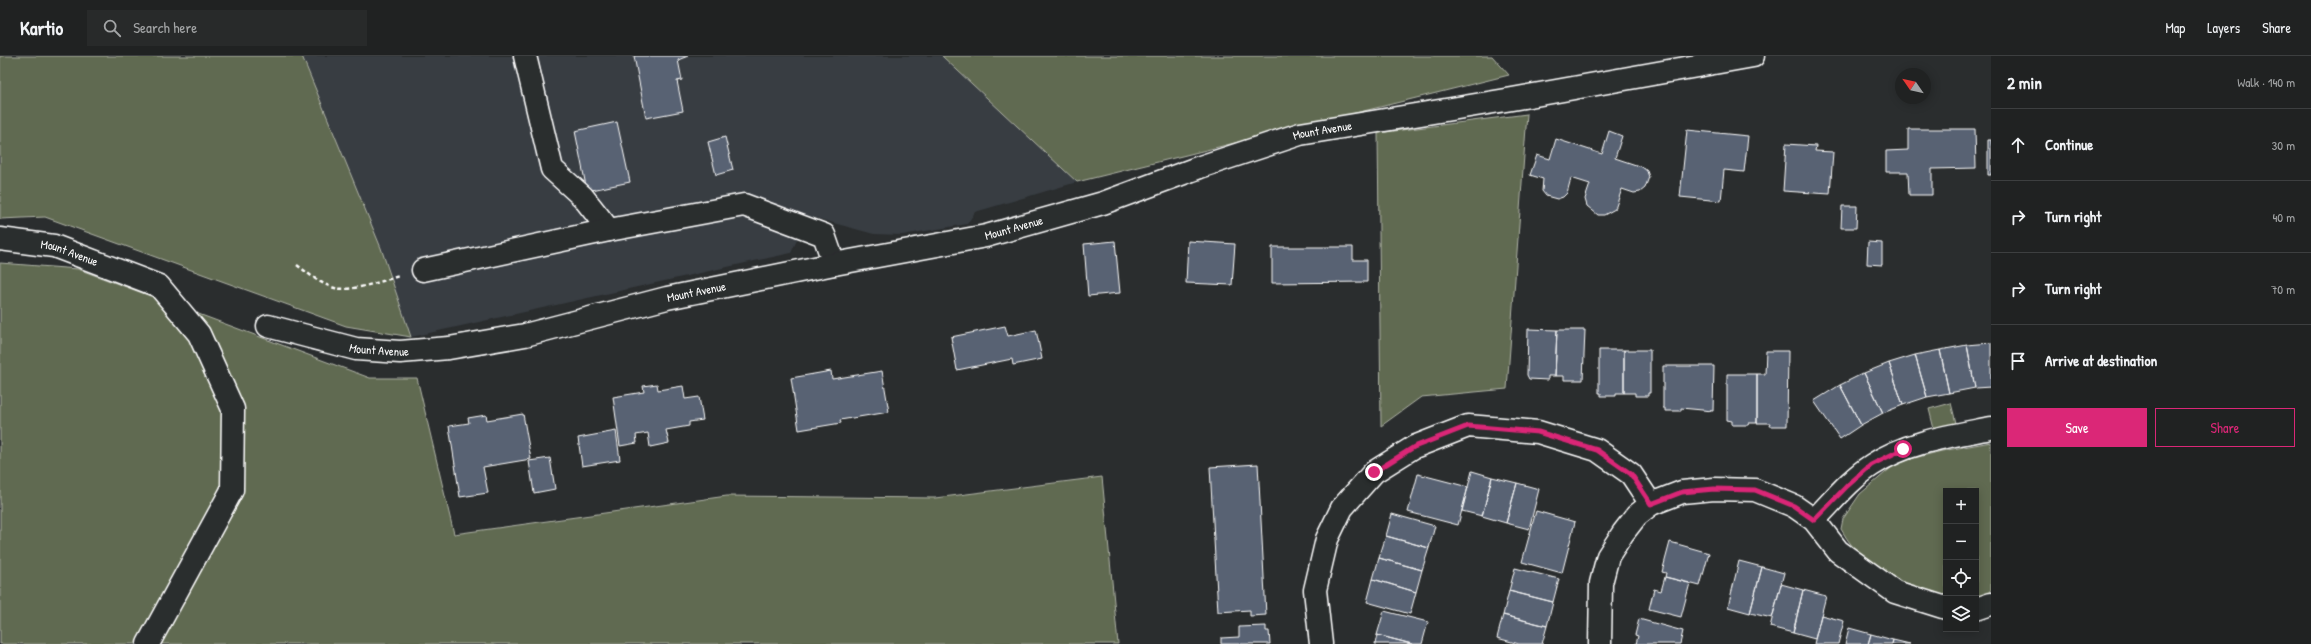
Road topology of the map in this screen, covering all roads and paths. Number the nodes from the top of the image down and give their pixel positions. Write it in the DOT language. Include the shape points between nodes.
graph roads {
  1 [pos="525,56"];
  2 [pos="1753,56"];
  3 [pos="1729,58"];
  4 [pos="609,230"];
  5 [pos="0,239"];
  6 [pos="834,264"];
  7 [pos="298,265"];
  8 [pos="423,270"];
  9 [pos="268,326"];
  10 [pos="1991,428"];
  11 [pos="1651,504"];
  12 [pos="1814,520"];
  13 [pos="1991,604"];
  14 [pos="1943,607"];
  15 [pos="1979,608"];
  16 [pos="148,644"];
  17 [pos="1321,644"];
  18 [pos="1600,644"];
  1 -- 4 [label="street" via="552,169 583,197"];
  2 -- 3 [label="street, Mount Avenue"];
  3 -- 6 [label="street, Mount Avenue" via="1512,100 1300,134 1103,202 986,236"];
  4 -- 6 [label="street" via="744,204 824,235"];
  4 -- 8 [label="street"];
  5 -- 16 [label="street, Mount Avenue" via="54,246 159,286 199,334 234,409 232,490"];
  6 -- 9 [label="street, Mount Avenue" via="667,298 525,335 449,348 400,352 356,349"];
  7 -- 8 [label="path" via="318,281 336,288 360,287"];
  10 -- 12 [label="street" via="1903,449 1878,462 1847,486"];
  11 -- 12 [label="street" via="1682,492 1714,489 1755,490 1794,506"];
  11 -- 17 [label="street" via="1631,474 1597,450 1538,432 1468,426 1414,447 1374,472 1342,508 1327,540 1315,590"];
  11 -- 18 [label="street" via="1637,515 1608,556 1601,583"];
  12 -- 14 [label="street" via="1838,551 1895,592"];
  13 -- 15 [label="street"];
}
